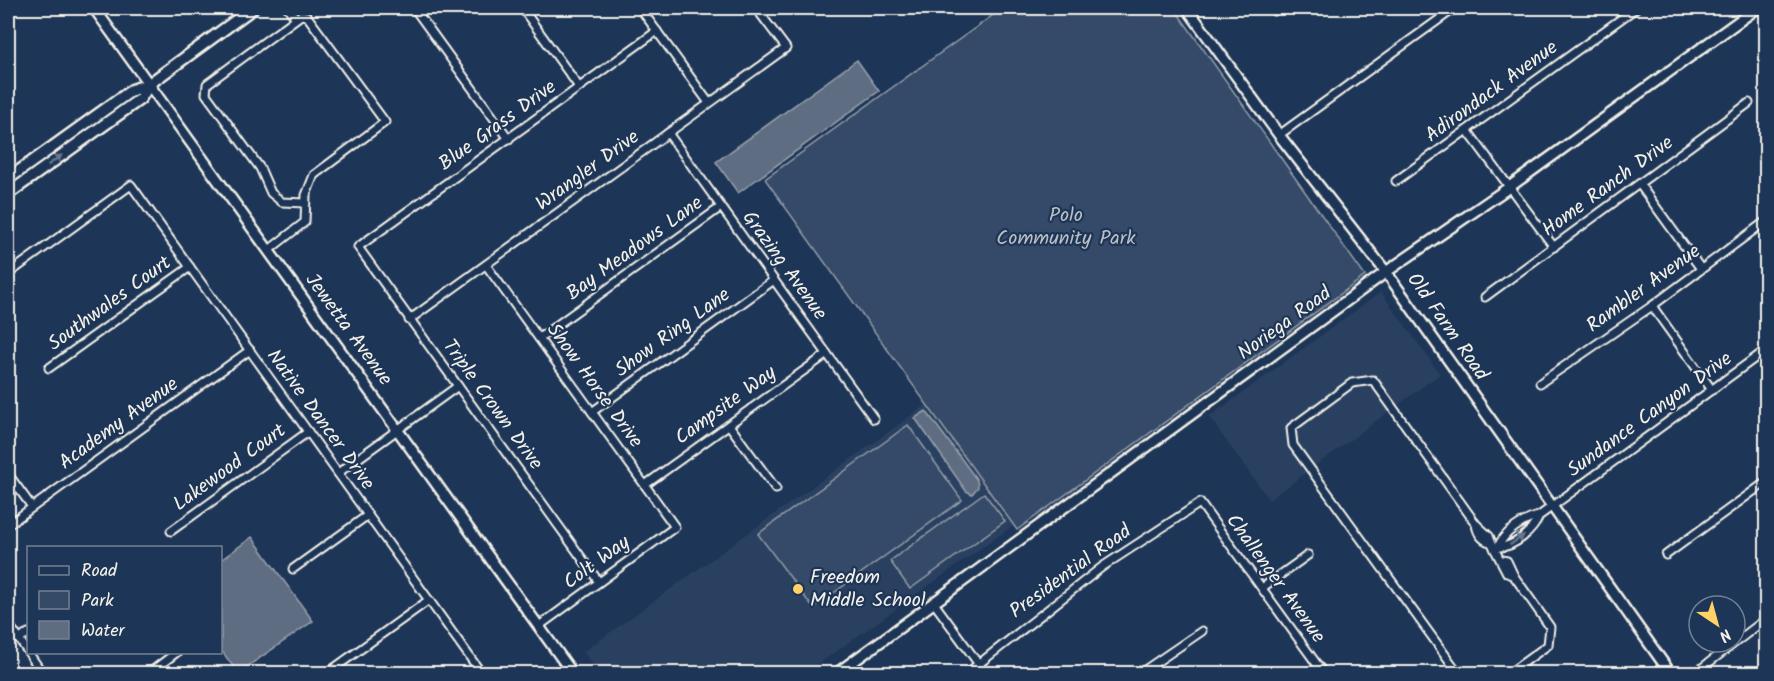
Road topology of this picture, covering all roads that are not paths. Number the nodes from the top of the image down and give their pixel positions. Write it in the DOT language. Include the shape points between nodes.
graph roads {
  1 [pos="94,8"];
  2 [pos="253,8"];
  3 [pos="288,8"];
  4 [pos="414,8"];
  5 [pos="522,8"];
  6 [pos="640,8"];
  7 [pos="756,8"];
  8 [pos="1187,8"];
  9 [pos="1455,8"];
  10 [pos="1636,8"];
  11 [pos="1757,8"];
  12 [pos="296,18"];
  13 [pos="657,31"];
  14 [pos="149,84"];
  15 [pos="579,87"];
  16 [pos="1749,103"];
  17 [pos="709,104"];
  18 [pos="1467,130"];
  19 [pos="668,133"];
  20 [pos="1279,135"];
  21 [pos="509,139"];
  22 [pos="8,179"];
  23 [pos="1396,181"];
  24 [pos="1640,185"];
  25 [pos="1508,188"];
  26 [pos="8,194"];
  27 [pos="305,203"];
  28 [pos="721,207"];
  29 [pos="1767,221"];
  30 [pos="357,247"];
  31 [pos="1554,247"];
  32 [pos="269,250"];
  33 [pos="486,265"];
  34 [pos="190,267"];
  35 [pos="1701,269"];
  36 [pos="1386,272"];
  37 [pos="8,274"];
  38 [pos="774,280"];
  39 [pos="1485,297"];
  40 [pos="1652,306"];
  41 [pos="410,320"];
  42 [pos="539,338"];
  43 [pos="249,350"];
  44 [pos="1766,351"];
  45 [pos="827,354"];
  46 [pos="49,368"];
  47 [pos="1540,383"];
  48 [pos="458,386"];
  49 [pos="1712,390"];
  50 [pos="592,412"];
  51 [pos="874,419"];
  52 [pos="729,424"];
  53 [pos="398,430"];
  54 [pos="308,432"];
  55 [pos="338,473"];
  56 [pos="8,474"];
  57 [pos="1767,482"];
  58 [pos="645,485"];
  59 [pos="776,489"];
  60 [pos="1200,503"];
  61 [pos="1552,506"];
  62 [pos="32,507"];
  63 [pos="368,515"];
  64 [pos="8,525"];
  65 [pos="675,528"];
  66 [pos="171,531"];
  67 [pos="1497,549"];
  68 [pos="1308,555"];
  69 [pos="1666,555"];
  70 [pos="293,569"];
  71 [pos="599,582"];
  72 [pos="1262,588"];
  73 [pos="429,600"];
  74 [pos="934,603"];
  75 [pos="1767,620"];
  76 [pos="8,623"];
  77 [pos="539,626"];
  78 [pos="1202,632"];
  79 [pos="27,634"];
  80 [pos="20,640"];
  81 [pos="27,650"];
  82 [pos="30,654"];
  83 [pos="174,654"];
  84 [pos="978,663"];
  85 [pos="44,674"];
  86 [pos="148,674"];
  87 [pos="326,674"];
  88 [pos="482,674"];
  89 [pos="573,674"];
  90 [pos="836,674"];
  91 [pos="966,674"];
  92 [pos="986,674"];
  93 [pos="1139,674"];
  94 [pos="1324,674"];
  95 [pos="1459,674"];
  96 [pos="1508,674"];
  97 [pos="1671,674"];
  98 [pos="1694,674"];
  1 -- 14 [label="street, Jewetta Avenue"];
  2 -- 14 [label="main road"];
  3 -- 12 [label="street"];
  4 -- 21 [label="street"];
  5 -- 15 [label="street"];
  6 -- 13 [label="street"];
  7 -- 17 [label="street, Wrangler Drive" via="786,48"];
  8 -- 20 [label="street, Old Farm Road"];
  9 -- 20 [label="street"];
  10 -- 18 [label="street, Adirondack Avenue"];
  11 -- 25 [label="street, Noriega Road"];
  12 -- 27 [label="street" via="308,16 385,122 320,168 308,186"];
  12 -- 27 [label="street" via="207,84 206,94 260,168 271,193 282,202"];
  13 -- 15 [label="street, Blue Grass Drive"];
  13 -- 17 [label="street"];
  14 -- 22 [label="main road" via="132,90"];
  26 -- 14 [label="main road, one-way" via="140,99"];
  14 -- 32 [label="street, Jewetta Avenue"];
  15 -- 21 [label="street, Blue Grass Drive"];
  16 -- 24 [label="street, Home Ranch Drive"];
  17 -- 19 [label="street, Wrangler Drive"];
  18 -- 23 [label="street, Adirondack Avenue"];
  18 -- 25 [label="street"];
  19 -- 28 [label="street, Grazing Avenue"];
  19 -- 33 [label="street, Wrangler Drive"];
  20 -- 36 [label="street, Old Farm Road"];
  21 -- 30 [label="street, Blue Grass Drive"];
  24 -- 31 [label="street, Home Ranch Drive"];
  24 -- 35 [label="street"];
  25 -- 31 [label="street"];
  25 -- 36 [label="street, Noriega Road"];
  27 -- 32 [label="street" via="305,222"];
  28 -- 38 [label="street, Grazing Avenue"];
  28 -- 42 [label="street, Bay Meadows Lane"];
  29 -- 35 [label="street, Rambler Avenue"];
  30 -- 41 [label="street, Triple Crown Drive"];
  31 -- 39 [label="street, Home Ranch Drive"];
  32 -- 53 [label="street, Jewetta Avenue"];
  33 -- 41 [label="street, Wrangler Drive"];
  33 -- 42 [label="street, Show Horse Drive"];
  34 -- 37 [label="street, Native Dancer Drive" via="131,185"];
  34 -- 43 [label="street, Native Dancer Drive"];
  34 -- 46 [label="street, Southwales Court"];
  35 -- 40 [label="street, Rambler Avenue"];
  36 -- 61 [label="street, Old Farm Road"];
  36 -- 74 [label="street, Noriega Road"];
  38 -- 45 [label="street, Grazing Avenue"];
  38 -- 50 [label="street, Show Ring Lane"];
  40 -- 47 [label="street, Rambler Avenue"];
  40 -- 49 [label="street"];
  41 -- 48 [label="street, Triple Crown Drive"];
  42 -- 50 [label="street, Show Horse Drive"];
  43 -- 54 [label="street, Native Dancer Drive"];
  43 -- 62 [label="street, Academy Avenue"];
  44 -- 49 [label="street, Sundance Canyon Drive"];
  45 -- 51 [label="street, Grazing Avenue"];
  45 -- 52 [label="street, Campsite Way"];
  48 -- 53 [label="street"];
  48 -- 71 [label="street, Triple Crown Drive"];
  49 -- 61 [label="street, Sundance Canyon Drive"];
  50 -- 58 [label="street, Show Horse Drive"];
  52 -- 58 [label="street, Campsite Way"];
  52 -- 59 [label="street"];
  53 -- 55 [label="street"];
  53 -- 77 [label="street, Jewetta Avenue"];
  54 -- 55 [label="street, Native Dancer Drive"];
  54 -- 66 [label="street, Lakewood Court"];
  55 -- 63 [label="street, Native Dancer Drive"];
  56 -- 62 [label="street"];
  57 -- 69 [label="street"];
  58 -- 65 [label="street, Show Horse Drive"];
  60 -- 72 [label="street, Challenger Avenue"];
  60 -- 84 [label="street, Presidential Road" via="1102,567"];
  61 -- 67 [label="street, Sundance Canyon Drive" via="1502,538"];
  61 -- 97 [label="street, Old Farm Road"];
  62 -- 64 [label="street, Academy Avenue"];
  63 -- 70 [label="street"];
  63 -- 73 [label="street, Native Dancer Drive"];
  65 -- 71 [label="street, Colt Way"];
  67 -- 95 [label="street" via="1373,380 1352,383 1292,428 1293,446"];
  67 -- 96 [label="street" via="1508,573 1550,627 1548,645"];
  68 -- 72 [label="street"];
  71 -- 77 [label="street, Colt Way"];
  72 -- 94 [label="street, Challenger Avenue"];
  73 -- 87 [label="street"];
  73 -- 88 [label="street, Native Dancer Drive"];
  74 -- 84 [label="street"];
  74 -- 90 [label="street, Noriega Road"];
  75 -- 98 [label="street"];
  76 -- 80 [label="street"];
  77 -- 89 [label="street, Jewetta Avenue"];
  78 -- 93 [label="street"];
  79 -- 80 [label="street"];
  80 -- 81 [label="street"];
  82 -- 85 [label="street"];
  83 -- 86 [label="street"];
  84 -- 91 [label="street, Presidential Road"];
  84 -- 92 [label="street"];
}
